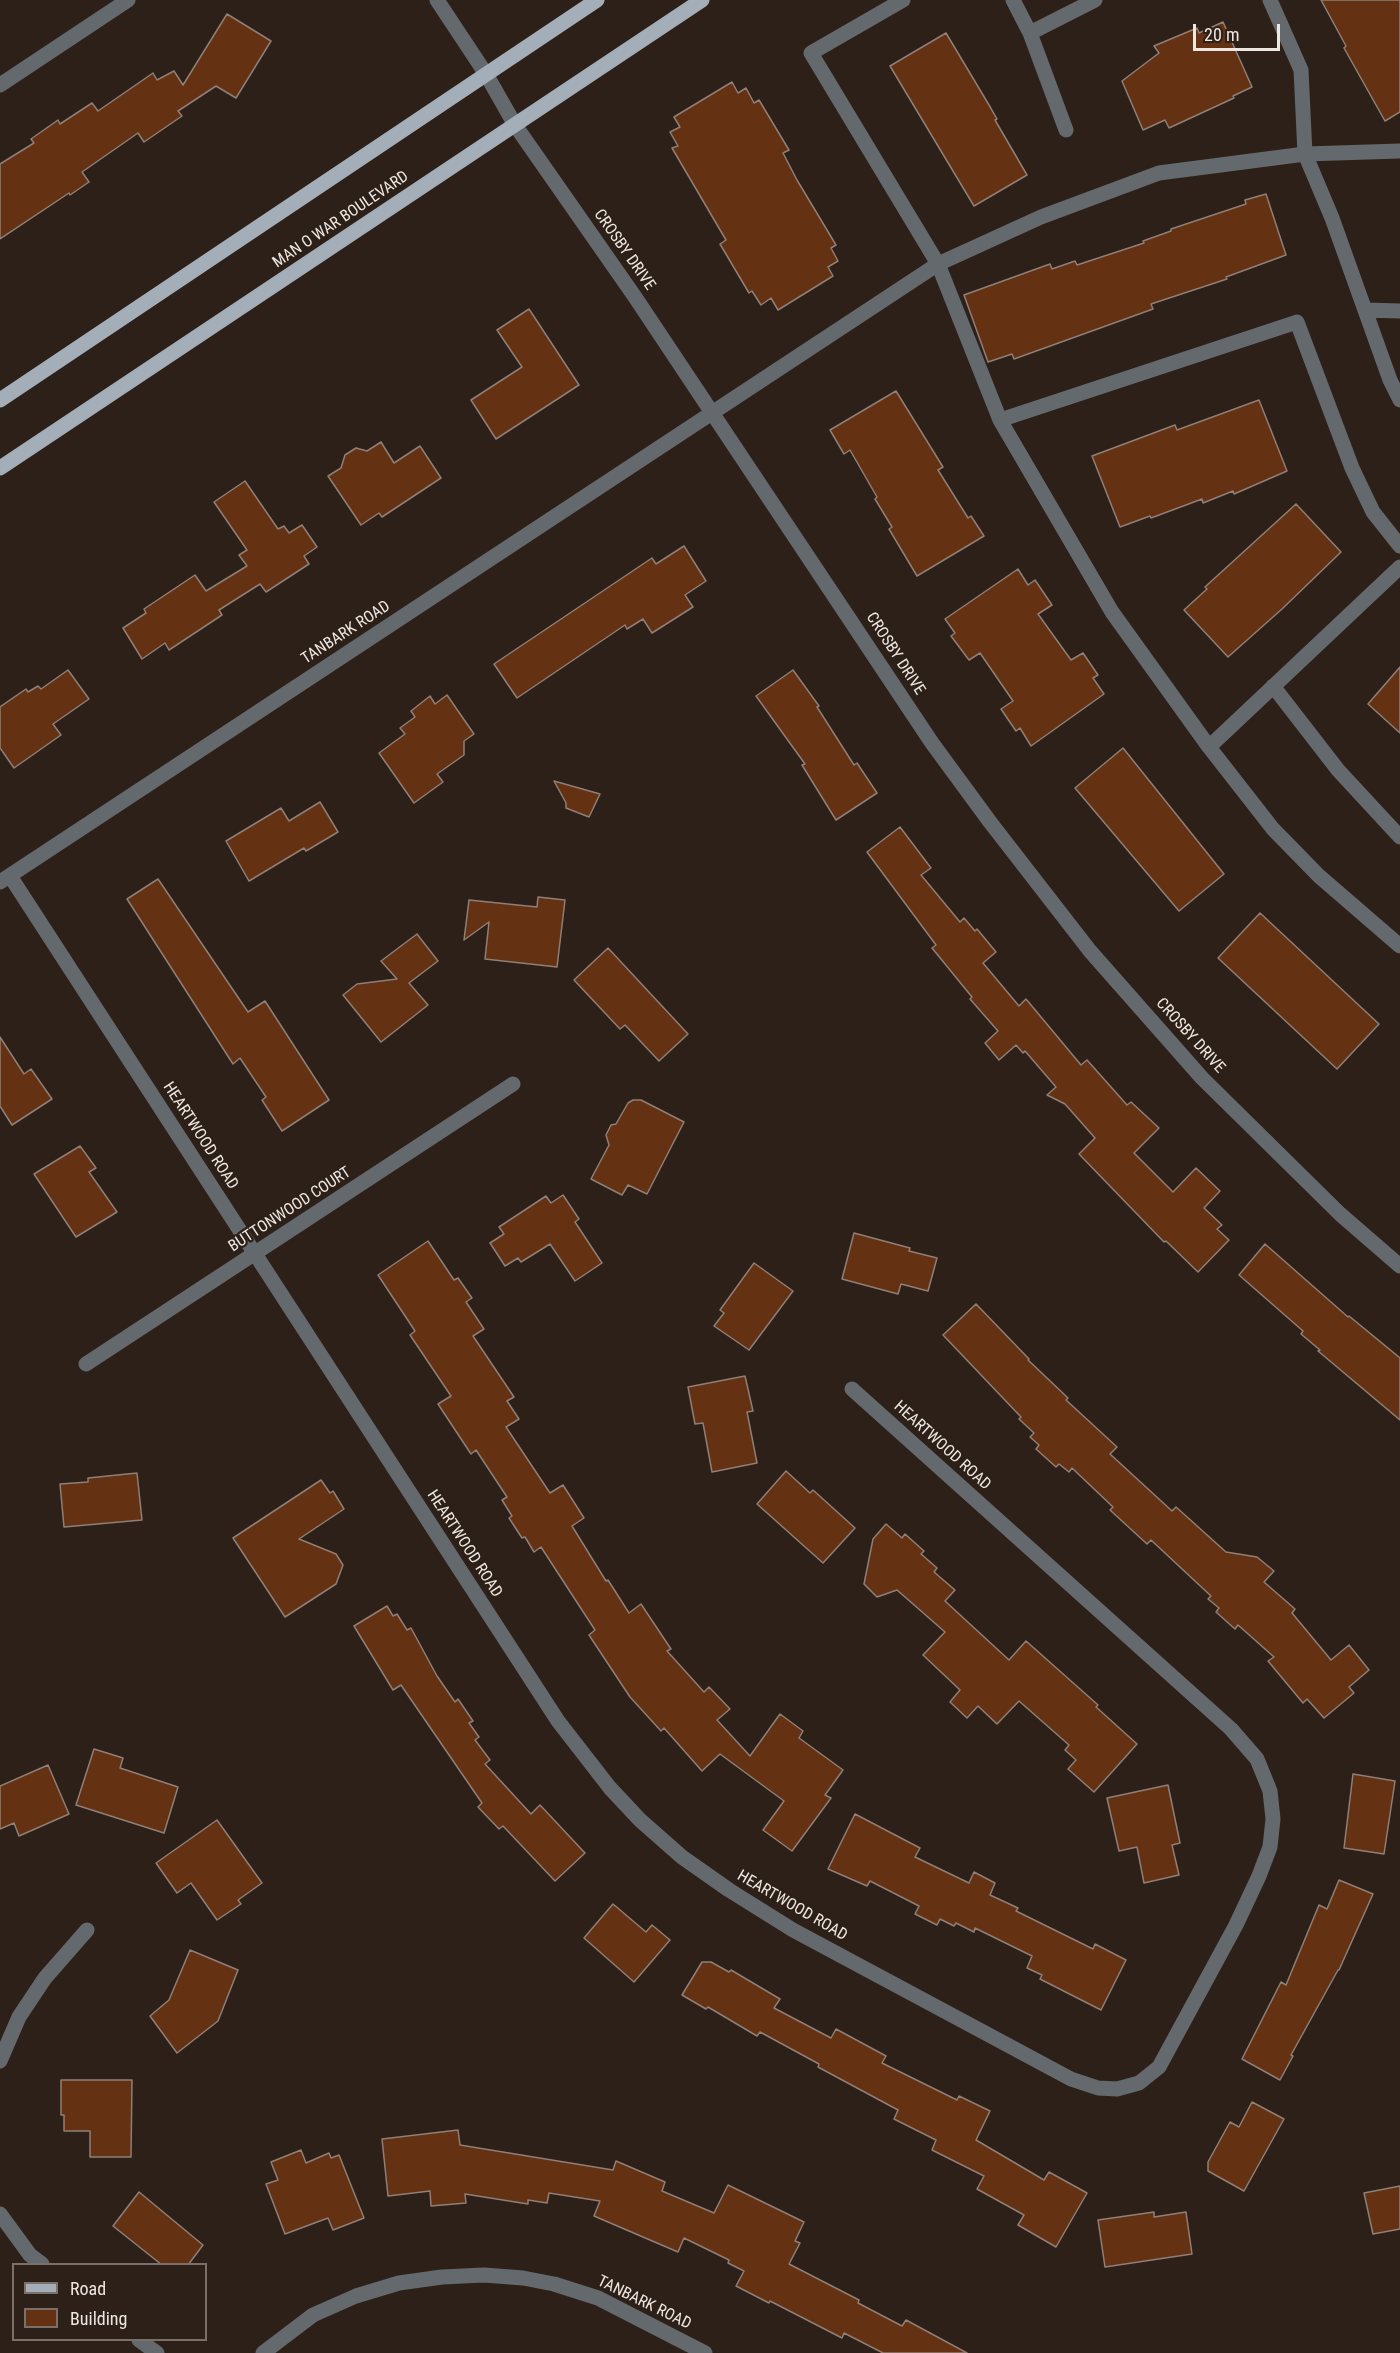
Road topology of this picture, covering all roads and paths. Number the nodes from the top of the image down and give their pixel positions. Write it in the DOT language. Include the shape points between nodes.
graph roads {
  1 [pos="128,0"];
  2 [pos="436,0"];
  3 [pos="597,0"];
  4 [pos="702,0"];
  5 [pos="903,0"];
  6 [pos="1013,0"];
  7 [pos="1095,0"];
  8 [pos="1270,0"];
  9 [pos="1030,33"];
  10 [pos="486,74"];
  11 [pos="0,85"];
  12 [pos="515,125"];
  13 [pos="1066,130"];
  14 [pos="1400,151"];
  15 [pos="1305,154"];
  16 [pos="938,264"];
  17 [pos="1366,310"];
  18 [pos="1400,311"];
  19 [pos="0,400"];
  20 [pos="1400,400"];
  21 [pos="712,414"];
  22 [pos="1000,420"];
  23 [pos="0,468"];
  24 [pos="1400,546"];
  25 [pos="1400,567"];
  26 [pos="1273,686"];
  27 [pos="1209,747"];
  28 [pos="1400,837"];
  29 [pos="5,879"];
  30 [pos="1400,946"];
  31 [pos="513,1084"];
  32 [pos="255,1254"];
  33 [pos="1400,1266"];
  34 [pos="86,1364"];
  35 [pos="852,1389"];
  36 [pos="87,1930"];
  37 [pos="0,2061"];
  38 [pos="0,2214"];
  39 [pos="40,2263"];
  40 [pos="140,2341"];
  41 [pos="157,2353"];
  42 [pos="263,2353"];
  43 [pos="705,2353"];
  1 -- 11 [label="street"];
  2 -- 10 [label="street, CROSBY DRIVE"];
  3 -- 10 [label="main road"];
  4 -- 12 [label="main road, MAN O WAR BOULEVARD"];
  5 -- 16 [label="street" via="811,53"];
  6 -- 9 [label="street"];
  7 -- 9 [label="street"];
  8 -- 15 [label="street" via="1301,70"];
  9 -- 13 [label="street"];
  10 -- 12 [label="street, CROSBY DRIVE"];
  10 -- 19 [label="main road"];
  12 -- 21 [label="street, CROSBY DRIVE"];
  12 -- 23 [label="main road, MAN O WAR BOULEVARD"];
  14 -- 15 [label="street, TANBARK ROAD"];
  15 -- 16 [label="street, TANBARK ROAD" via="1159,173 1041,217"];
  15 -- 17 [label="street"];
  16 -- 21 [label="street, TANBARK ROAD"];
  16 -- 22 [label="street"];
  17 -- 18 [label="street"];
  17 -- 20 [label="street"];
  21 -- 29 [label="street, TANBARK ROAD"];
  21 -- 33 [label="street, CROSBY DRIVE" via="932,743 1090,951 1202,1078 1340,1214"];
  22 -- 24 [label="street" via="1297,322 1352,468 1373,512"];
  22 -- 27 [label="street" via="1112,612"];
  25 -- 26 [label="street"];
  26 -- 27 [label="street"];
  26 -- 28 [label="street" via="1338,770"];
  27 -- 30 [label="street" via="1273,829 1319,876"];
  29 -- 32 [label="street, HEARTWOOD ROAD"];
  31 -- 32 [label="street, BUTTONWOOD COURT"];
  32 -- 34 [label="street, BUTTONWOOD COURT"];
  32 -- 35 [label="street, HEARTWOOD ROAD" via="558,1721 640,1820 682,1857 793,1930 1071,2079 1098,2088 1118,2089 1139,2083 1159,2067 1259,1876 1270,1847 1270,1791 1257,1760 1231,1729"];
  36 -- 37 [label="street" via="38,1988 19,2017"];
  38 -- 39 [label="street"];
  40 -- 41 [label="street"];
  42 -- 43 [label="street, TANBARK ROAD" via="313,2315 356,2296 399,2283 484,2275 554,2284 598,2298"];
}
